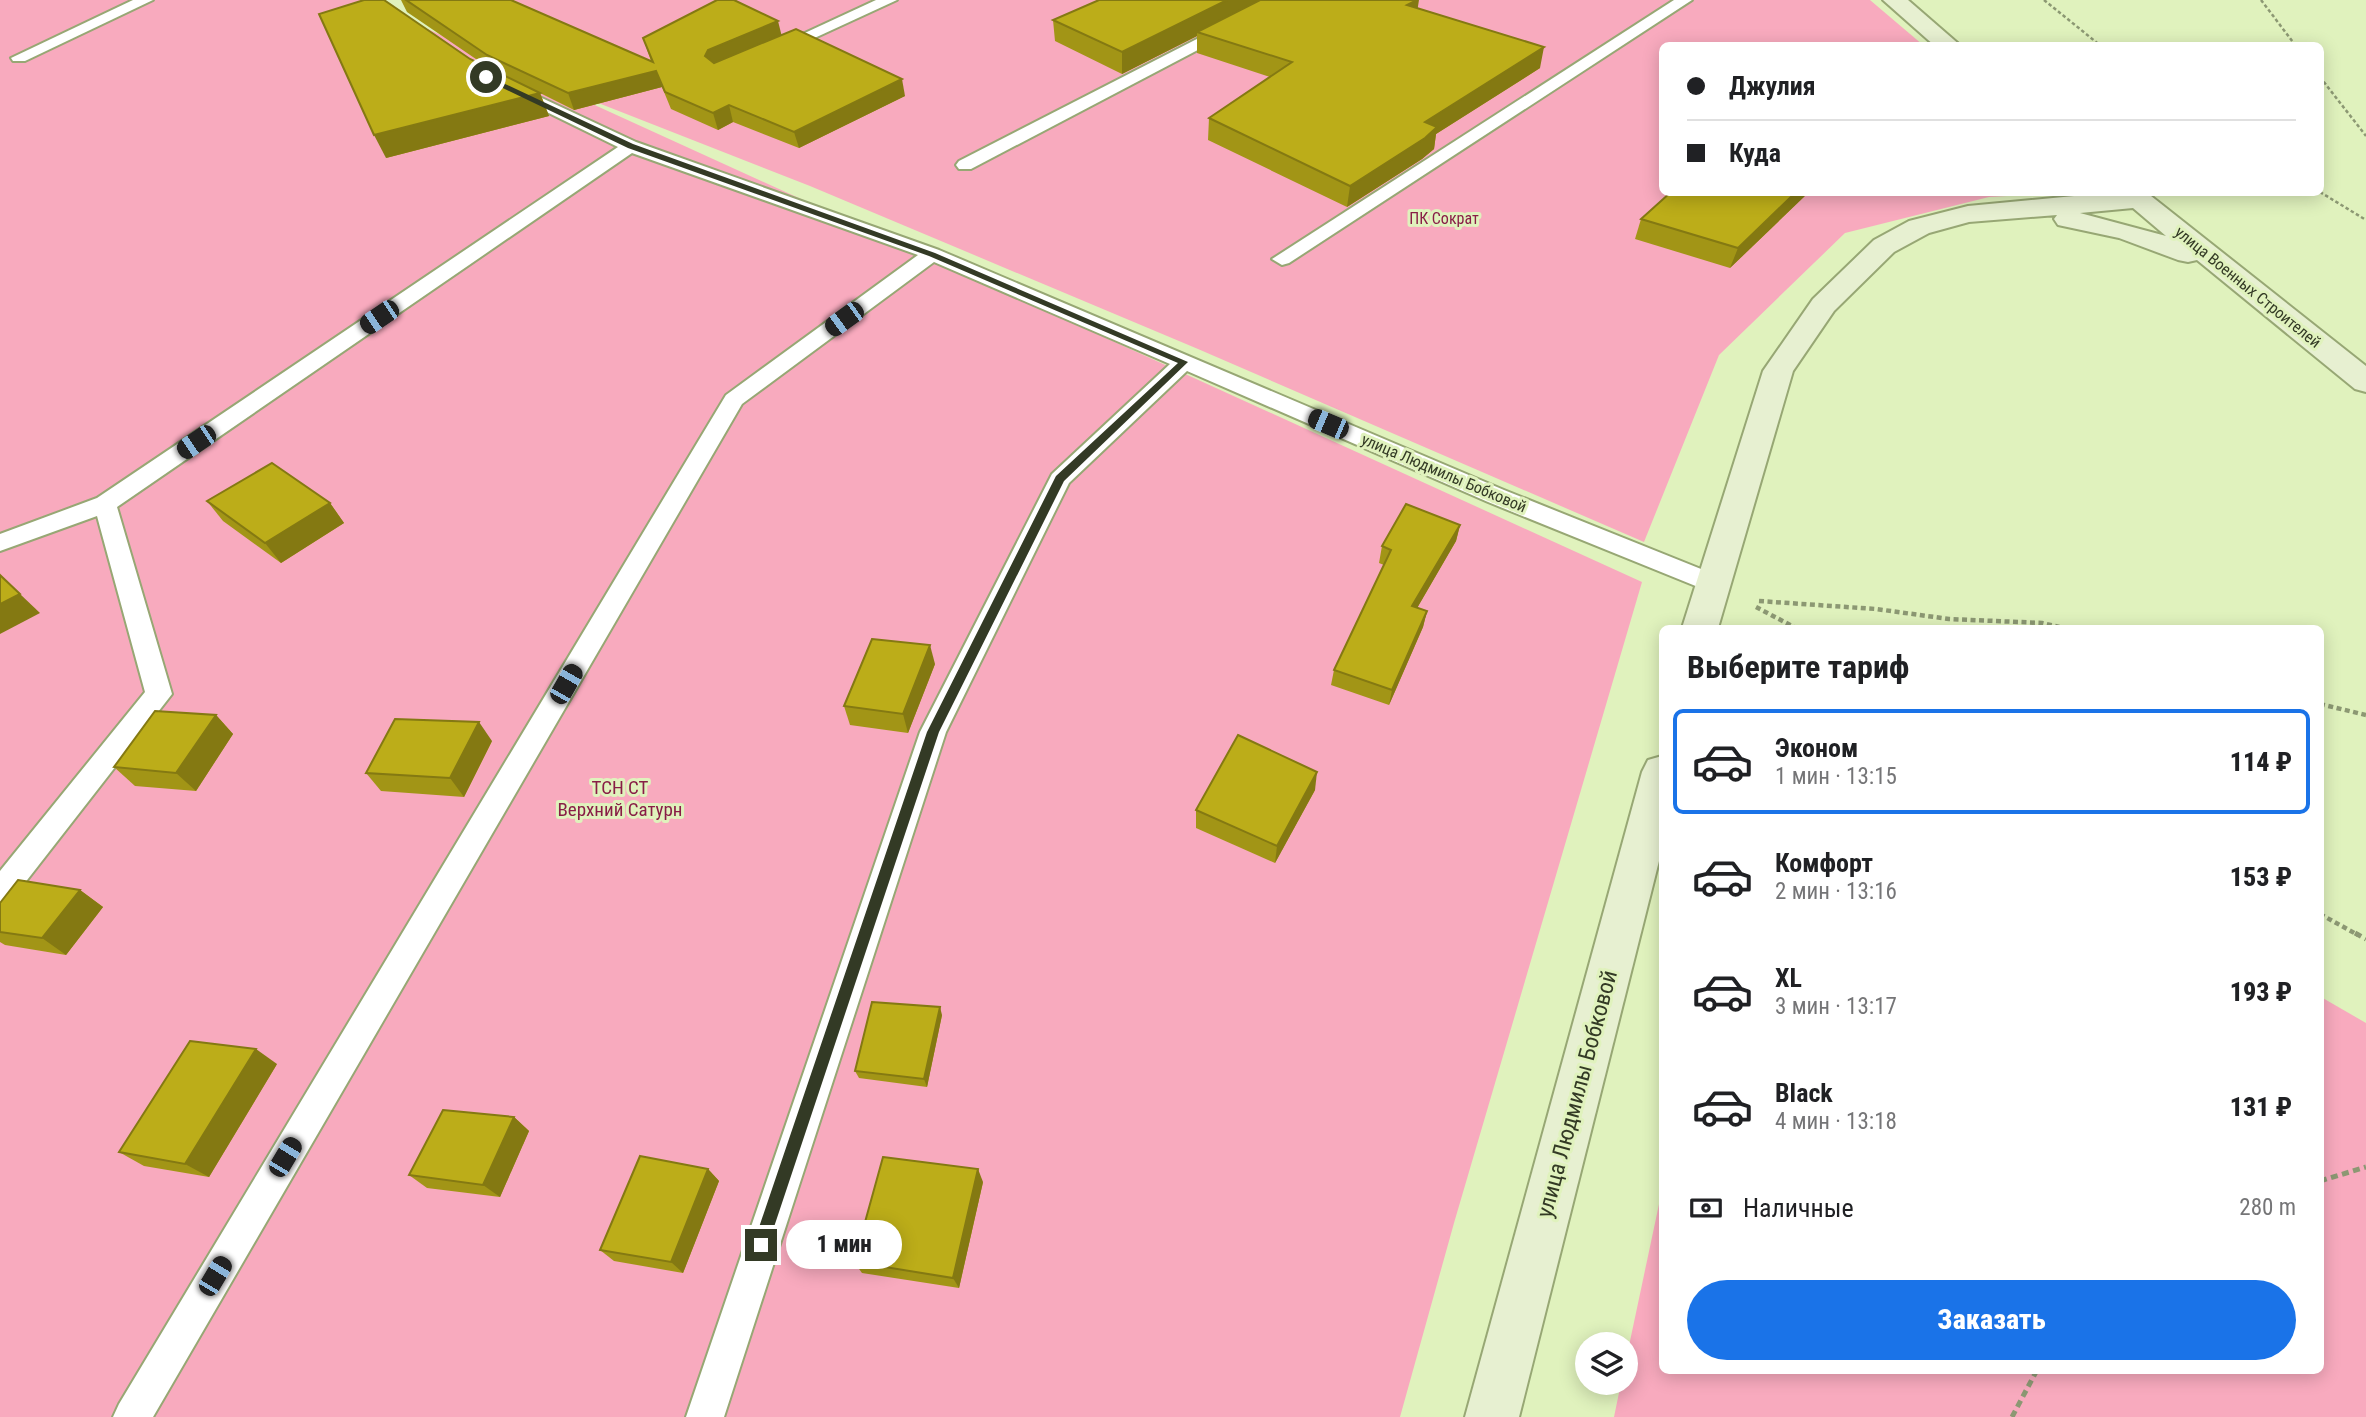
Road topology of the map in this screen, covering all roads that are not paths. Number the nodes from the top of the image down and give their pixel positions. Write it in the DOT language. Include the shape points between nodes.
graph roads {
  1 [pos="145,0"];
  2 [pos="890,0"];
  3 [pos="1285,0"];
  4 [pos="1684,0"];
  5 [pos="1894,0"];
  6 [pos="1945,42"];
  7 [pos="762,57"];
  8 [pos="19,58"];
  9 [pos="498,83"];
  10 [pos="630,146"];
  11 [pos="965,164"];
  12 [pos="2011,196"];
  13 [pos="2134,196"];
  14 [pos="1968,214"];
  15 [pos="932,254"];
  16 [pos="1282,259"];
  17 [pos="2238,280"];
  18 [pos="1184,362"];
  19 [pos="2366,382"];
  20 [pos="105,504"];
  21 [pos="0,543"];
  22 [pos="1712,583"];
  23 [pos="1701,625"];
  24 [pos="1659,783"];
  25 [pos="0,893"];
  26 [pos="131,1417"];
  27 [pos="705,1417"];
  28 [pos="1492,1417"];
  1 -- 8 [label="lane"];
  2 -- 7 [label="lane"];
  3 -- 11 [label="lane"];
  4 -- 16 [label="lane"];
  5 -- 6 [label="main road"];
  9 -- 10 [label="lane, улица Людмилы Бобковой"];
  10 -- 15 [label="lane, улица Людмилы Бобковой"];
  10 -- 20 [label="lane"];
  12 -- 14 [label="main road"];
  13 -- 14 [label="main road"];
  13 -- 17 [label="main road, улица Военных Строителей"];
  14 -- 17 [label="main road" via="2101,224 2152,239"];
  14 -- 22 [label="main road" via="1919,227 1884,246 1823,305 1778,371"];
  15 -- 18 [label="lane, улица Людмилы Бобковой"];
  15 -- 26 [label="lane" via="734,400"];
  17 -- 19 [label="main road, улица Военных Строителей"];
  18 -- 22 [label="lane, улица Людмилы Бобковой"];
  18 -- 27 [label="lane" via="1060,479 933,732"];
  20 -- 21 [label="lane"];
  20 -- 25 [label="lane" via="159,694"];
  22 -- 23 [label="main road"];
  24 -- 28 [label="main road, улица Людмилы Бобковой"];
}
